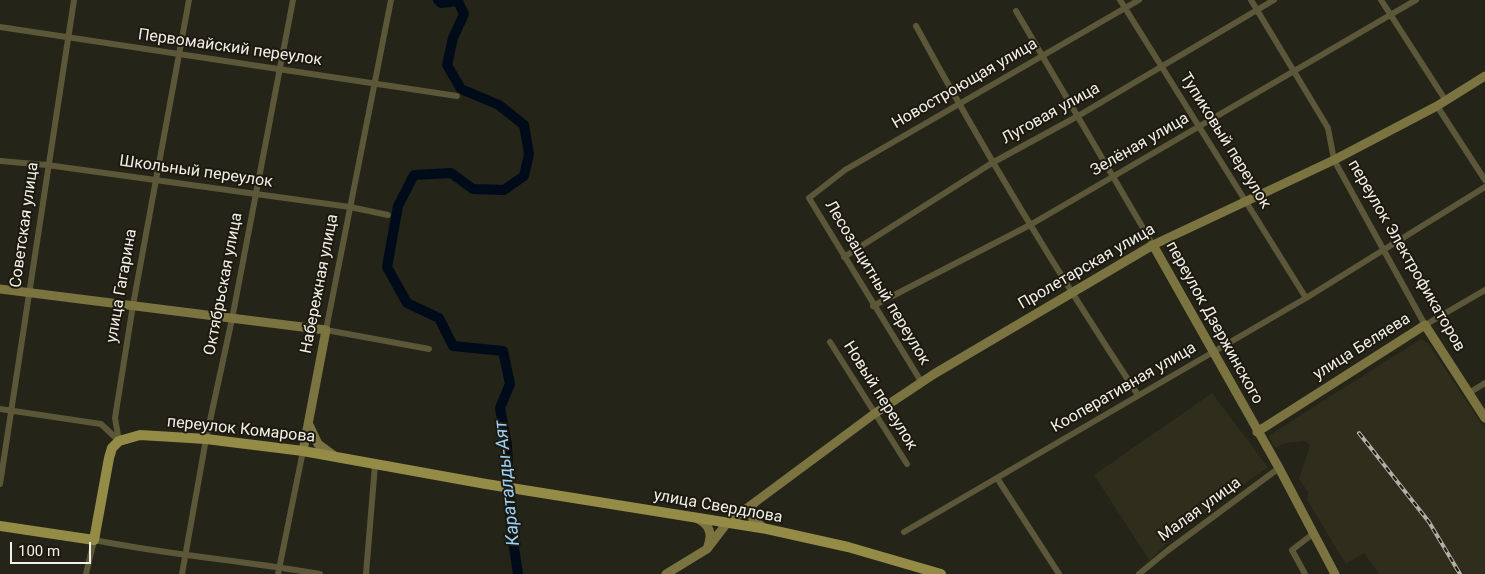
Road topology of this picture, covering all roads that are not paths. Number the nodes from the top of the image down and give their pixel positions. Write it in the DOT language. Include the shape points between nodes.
graph roads {
  1 [pos="74,0"];
  2 [pos="189,0"];
  3 [pos="293,0"];
  4 [pos="391,0"];
  5 [pos="1120,0"];
  6 [pos="1139,0"];
  7 [pos="1251,0"];
  8 [pos="1274,0"];
  9 [pos="1382,0"];
  10 [pos="1416,0"];
  11 [pos="1125,8"];
  12 [pos="1257,10"];
  13 [pos="1016,11"];
  14 [pos="1390,14"];
  15 [pos="916,26"];
  16 [pos="0,27"];
  17 [pos="69,38"];
  18 [pos="180,55"];
  19 [pos="1042,55"];
  20 [pos="1162,66"];
  21 [pos="279,69"];
  22 [pos="1294,70"];
  23 [pos="1485,76"];
  24 [pos="376,83"];
  25 [pos="457,96"];
  26 [pos="1446,101"];
  27 [pos="958,104"];
  28 [pos="1437,106"];
  29 [pos="1078,116"];
  30 [pos="1198,127"];
  31 [pos="1334,160"];
  32 [pos="0,161"];
  33 [pos="992,163"];
  34 [pos="47,165"];
  35 [pos="1114,176"];
  36 [pos="158,180"];
  37 [pos="1485,180"];
  38 [pos="1485,187"];
  39 [pos="256,194"];
  40 [pos="809,198"];
  41 [pos="1247,202"];
  42 [pos="350,207"];
  43 [pos="388,215"];
  44 [pos="1030,225"];
  45 [pos="1153,245"];
  46 [pos="1383,251"];
  47 [pos="844,258"];
  48 [pos="0,289"];
  49 [pos="1485,290"];
  50 [pos="30,293"];
  51 [pos="1071,293"];
  52 [pos="1306,298"];
  53 [pos="133,305"];
  54 [pos="873,306"];
  55 [pos="232,319"];
  56 [pos="1425,325"];
  57 [pos="326,330"];
  58 [pos="830,342"];
  59 [pos="429,348"];
  60 [pos="1212,352"];
  61 [pos="922,382"];
  62 [pos="1485,383"];
  63 [pos="1469,393"];
  64 [pos="1138,395"];
  65 [pos="0,409"];
  66 [pos="11,410"];
  67 [pos="874,414"];
  68 [pos="1485,418"];
  69 [pos="310,425"];
  70 [pos="1257,432"];
  71 [pos="206,439"];
  72 [pos="119,441"];
  73 [pos="303,452"];
  74 [pos="335,456"];
  75 [pos="907,464"];
  76 [pos="375,465"];
  77 [pos="1279,468"];
  78 [pos="997,478"];
  79 [pos="0,484"];
  80 [pos="486,484"];
  81 [pos="754,504"];
  82 [pos="694,517"];
  83 [pos="727,523"];
  84 [pos="0,526"];
  85 [pos="767,529"];
  86 [pos="904,532"];
  87 [pos="1314,533"];
  88 [pos="94,540"];
  89 [pos="707,549"];
  90 [pos="186,556"];
  91 [pos="279,570"];
  92 [pos="86,574"];
  93 [pos="182,574"];
  94 [pos="320,574"];
  95 [pos="366,574"];
  96 [pos="666,574"];
  97 [pos="941,574"];
  98 [pos="1060,574"];
  99 [pos="1139,574"];
  100 [pos="1304,574"];
  101 [pos="1335,574"];
  1 -- 17 [label="street, Советская улица"];
  2 -- 18 [label="street, улица Гагарина"];
  3 -- 21 [label="street, Октябрьская улица"];
  4 -- 24 [label="street, Набережная улица"];
  5 -- 11 [label="street, Тупиковый переулок"];
  6 -- 11 [label="street, Новостроющая улица"];
  7 -- 12 [label="street, переулок Электрофикаторов"];
  8 -- 12 [label="street, Луговая улица"];
  9 -- 14 [label="street"];
  10 -- 14 [label="street, Зелёная улица"];
  11 -- 19 [label="street, Новостроющая улица"];
  11 -- 20 [label="street, Тупиковый переулок"];
  12 -- 20 [label="street, Луговая улица"];
  12 -- 22 [label="street, переулок Электрофикаторов"];
  13 -- 19 [label="street, переулок Дзержинского"];
  14 -- 22 [label="street, Зелёная улица"];
  14 -- 26 [label="street"];
  15 -- 27 [label="street"];
  16 -- 17 [label="street, Первомайский переулок"];
  17 -- 18 [label="street, Первомайский переулок"];
  17 -- 34 [label="street, Советская улица"];
  18 -- 21 [label="street, Первомайский переулок"];
  18 -- 36 [label="street, улица Гагарина"];
  19 -- 27 [label="street, Новостроющая улица"];
  19 -- 29 [label="street, переулок Дзержинского"];
  20 -- 29 [label="street, Луговая улица"];
  20 -- 30 [label="street, Тупиковый переулок"];
  21 -- 24 [label="street, Первомайский переулок"];
  21 -- 39 [label="street, Октябрьская улица"];
  22 -- 30 [label="street, Зелёная улица"];
  22 -- 31 [label="street, переулок Электрофикаторов" via="1328,128"];
  23 -- 26 [label="street, Пролетарская улица"];
  24 -- 25 [label="street, Первомайский переулок"];
  24 -- 42 [label="street, Набережная улица"];
  26 -- 28 [label="street, Пролетарская улица"];
  27 -- 33 [label="street"];
  27 -- 40 [label="street, Новостроющая улица" via="845,170"];
  28 -- 31 [label="street, Пролетарская улица"];
  28 -- 37 [label="street"];
  29 -- 33 [label="street, Луговая улица"];
  29 -- 35 [label="street, переулок Дзержинского"];
  30 -- 35 [label="street, Зелёная улица"];
  30 -- 41 [label="street, Тупиковый переулок"];
  31 -- 41 [label="street, Пролетарская улица"];
  31 -- 46 [label="street, переулок Электрофикаторов"];
  32 -- 34 [label="street, Школьный переулок"];
  33 -- 44 [label="street"];
  33 -- 47 [label="street, Луговая улица"];
  34 -- 36 [label="street, Школьный переулок"];
  34 -- 50 [label="street, Советская улица"];
  35 -- 44 [label="street, Зелёная улица"];
  35 -- 45 [label="street, переулок Дзержинского"];
  36 -- 39 [label="street, Школьный переулок"];
  36 -- 53 [label="street, улица Гагарина"];
  38 -- 46 [label="street, Кооперативная улица"];
  39 -- 42 [label="street, Школьный переулок"];
  39 -- 55 [label="street, Октябрьская улица"];
  40 -- 47 [label="street, Лесозащитный переулок"];
  41 -- 45 [label="street, Пролетарская улица"];
  41 -- 52 [label="street, Тупиковый переулок"];
  42 -- 43 [label="street, Школьный переулок"];
  42 -- 57 [label="street, Набережная улица"];
  44 -- 51 [label="street"];
  44 -- 54 [label="street, Зелёная улица"];
  45 -- 51 [label="street, Пролетарская улица"];
  45 -- 60 [label="street, переулок Дзержинского"];
  46 -- 52 [label="street, Кооперативная улица"];
  46 -- 56 [label="street, переулок Электрофикаторов"];
  47 -- 54 [label="street, Лесозащитный переулок"];
  48 -- 50 [label="street"];
  49 -- 56 [label="street, улица Беляева"];
  50 -- 53 [label="street"];
  50 -- 66 [label="street, Советская улица"];
  51 -- 61 [label="street, Пролетарская улица"];
  51 -- 64 [label="street"];
  52 -- 60 [label="street, Кооперативная улица"];
  53 -- 55 [label="street"];
  53 -- 72 [label="street, улица Гагарина" via="114,418"];
  54 -- 61 [label="street, Лесозащитный переулок"];
  55 -- 57 [label="street"];
  55 -- 71 [label="street, Октябрьская улица"];
  56 -- 63 [label="street, переулок Электрофикаторов"];
  56 -- 70 [label="street, улица Беляева"];
  57 -- 59 [label="street"];
  57 -- 69 [label="street, Набережная улица"];
  58 -- 67 [label="street, Новый переулок"];
  60 -- 64 [label="street, Кооперативная улица"];
  60 -- 70 [label="street, переулок Дзержинского"];
  61 -- 67 [label="street, Пролетарская улица"];
  62 -- 63 [label="street"];
  63 -- 68 [label="street, переулок Электрофикаторов"];
  64 -- 78 [label="street, Кооперативная улица"];
  65 -- 66 [label="street"];
  66 -- 72 [label="street" via="101,424"];
  66 -- 79 [label="street, Советская улица"];
  67 -- 75 [label="street, Новый переулок"];
  67 -- 81 [label="street, Пролетарская улица"];
  69 -- 73 [label="street, Набережная улица"];
  69 -- 74 [label="street" via="318,444"];
  70 -- 77 [label="street, переулок Дзержинского"];
  71 -- 72 [label="main road, переулок Комарова" via="140,435"];
  71 -- 73 [label="main road, переулок Комарова"];
  71 -- 90 [label="street, Октябрьская улица"];
  72 -- 88 [label="main road" via="108,458"];
  73 -- 74 [label="main road, переулок Комарова"];
  73 -- 91 [label="street, Набережная улица"];
  74 -- 76 [label="main road, переулок Комарова"];
  76 -- 80 [label="main road, переулок Комарова"];
  76 -- 95 [label="street"];
  77 -- 87 [label="street, переулок Дзержинского"];
  77 -- 99 [label="street, Малая улица"];
  78 -- 86 [label="street, Кооперативная улица"];
  78 -- 98 [label="street"];
  80 -- 82 [label="main road, улица Свердлова"];
  81 -- 83 [label="street, Пролетарская улица"];
  81 -- 85 [label="street" via="751,508 753,520"];
  82 -- 83 [label="main road, улица Свердлова"];
  82 -- 89 [label="street" via="707,526 710,533"];
  83 -- 85 [label="main road, улица Свердлова"];
  83 -- 89 [label="street, Пролетарская улица"];
  84 -- 88 [label="main road"];
  85 -- 97 [label="main road, улица Свердлова" via="848,547"];
  87 -- 100 [label="street" via="1292,550"];
  87 -- 101 [label="street, переулок Дзержинского"];
  88 -- 90 [label="street"];
  88 -- 92 [label="street"];
  89 -- 96 [label="street"];
  90 -- 91 [label="street"];
  90 -- 93 [label="street, Октябрьская улица"];
  91 -- 94 [label="street"];
}
